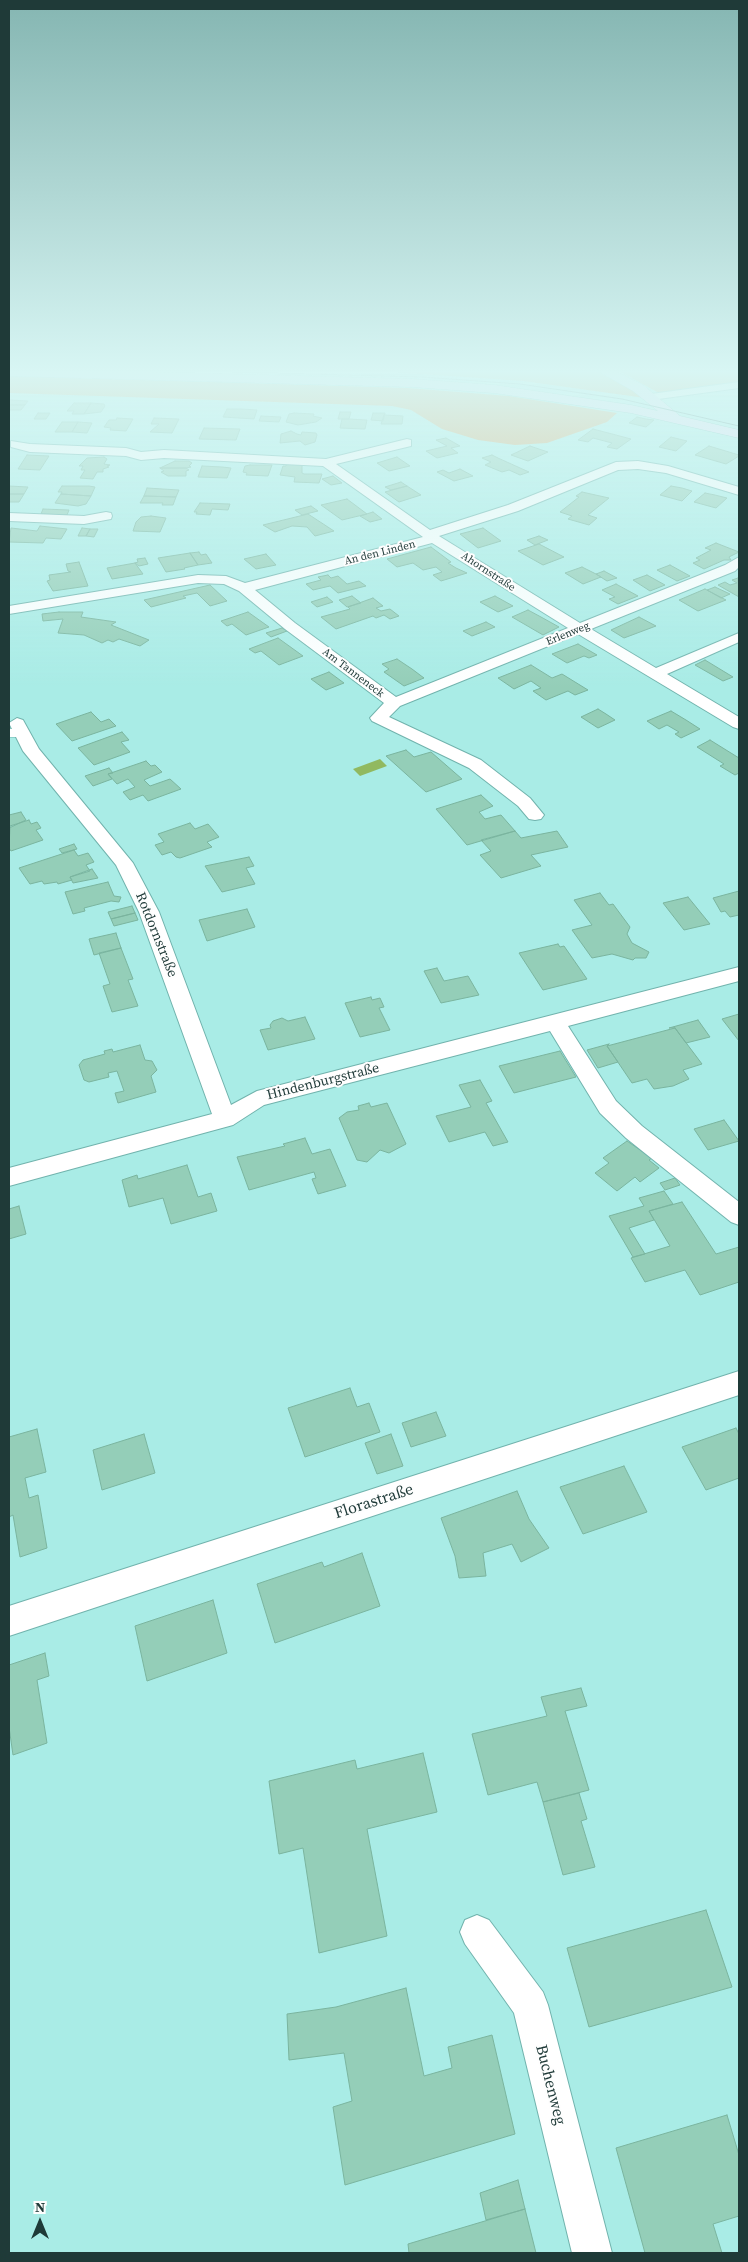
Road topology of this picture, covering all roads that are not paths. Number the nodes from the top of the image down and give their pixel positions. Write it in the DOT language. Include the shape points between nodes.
graph roads {
  1 [pos="346,477"];
  2 [pos="586,477"];
  3 [pos="690,477"];
  4 [pos="739,491"];
  5 [pos="106,516"];
  6 [pos="9,517"];
  7 [pos="432,536"];
  8 [pos="739,561"];
  9 [pos="244,588"];
  10 [pos="9,610"];
  11 [pos="579,630"];
  12 [pos="739,637"];
  13 [pos="655,674"];
  14 [pos="394,703"];
  15 [pos="739,724"];
  16 [pos="16,730"];
  17 [pos="535,815"];
  18 [pos="739,974"];
  19 [pos="555,1022"];
  20 [pos="226,1119"];
  21 [pos="9,1176"];
  22 [pos="739,1214"];
  23 [pos="739,1383"];
  24 [pos="9,1621"];
  25 [pos="478,1932"];
  26 [pos="592,2253"];
  1 -- 7 [label="street, Ahornstraße"];
  2 -- 7 [label="street, An den Linden" via="513,508"];
  3 -- 4 [label="street, An den Linden"];
  5 -- 6 [label="street" via="84,520"];
  7 -- 9 [label="street, An den Linden" via="426,542"];
  7 -- 11 [label="street, Ahornstraße"];
  8 -- 11 [label="street, Erlenweg" via="730,568"];
  9 -- 10 [label="street" via="226,580 198,579"];
  9 -- 14 [label="street, Am Tanneneck"];
  11 -- 13 [label="street, Ahornstraße"];
  11 -- 14 [label="street, Erlenweg"];
  12 -- 13 [label="street"];
  13 -- 15 [label="street, Ahornstraße"];
  14 -- 17 [label="street, Am Tanneneck" via="378,718 475,764 524,802"];
  16 -- 20 [label="street, Rotdornstraße" via="124,863 150,912"];
  18 -- 19 [label="street, Hindenburgstraße"];
  19 -- 20 [label="street, Hindenburgstraße" via="257,1099"];
  19 -- 22 [label="street" via="608,1107 634,1132"];
  20 -- 21 [label="street, Hindenburgstraße"];
  23 -- 24 [label="street, Florastraße"];
  25 -- 26 [label="street, Buchenweg" via="530,2005"];
}
